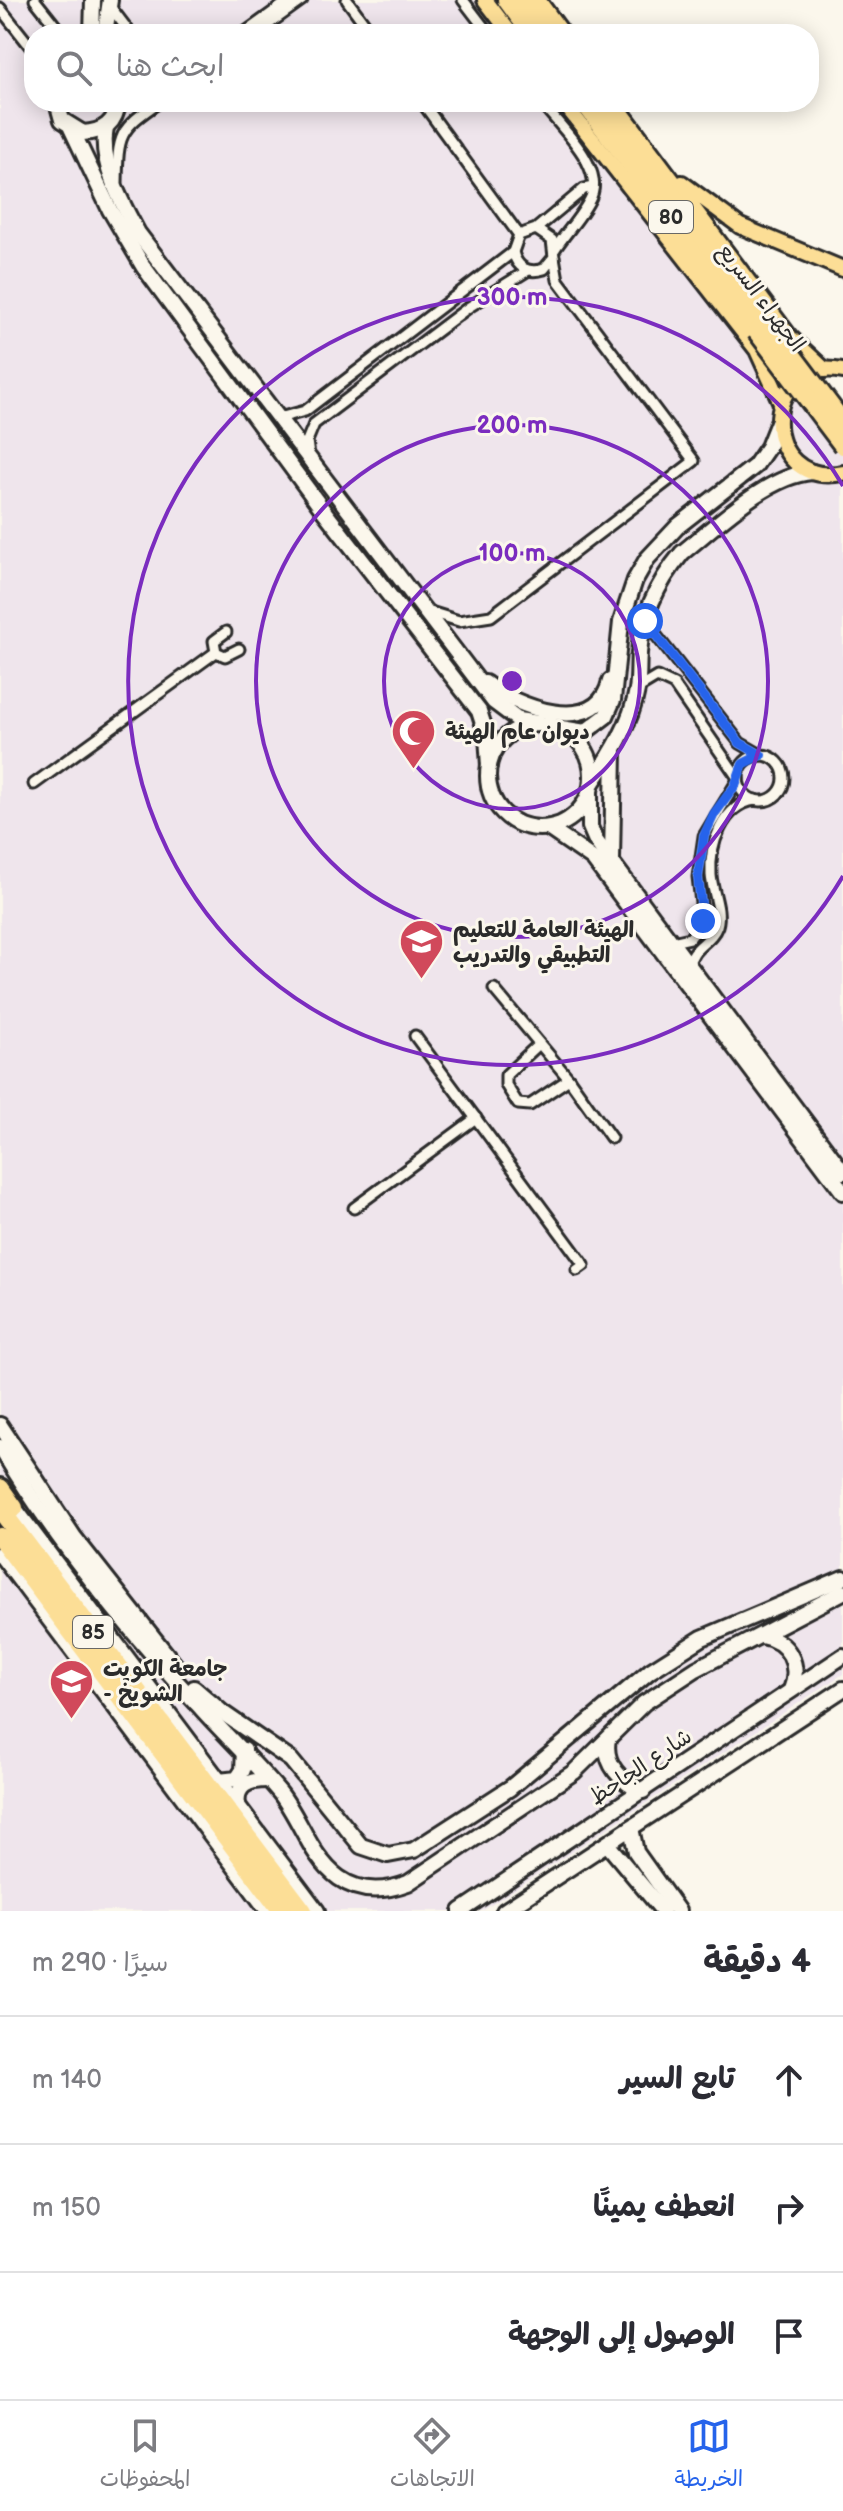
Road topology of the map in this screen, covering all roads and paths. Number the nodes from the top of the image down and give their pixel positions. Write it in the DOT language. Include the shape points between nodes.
graph roads {
  1 [pos="35,0"];
  2 [pos="93,0"];
  3 [pos="290,0"];
  4 [pos="302,0"];
  5 [pos="347,0"];
  6 [pos="463,0"];
  7 [pos="485,0"];
  8 [pos="507,0"];
  9 [pos="525,0"];
  10 [pos="538,0"];
  11 [pos="109,2"];
  12 [pos="0,8"];
  13 [pos="54,24"];
  14 [pos="92,24"];
  15 [pos="106,24"];
  16 [pos="124,24"];
  17 [pos="257,24"];
  18 [pos="269,24"];
  19 [pos="365,24"];
  20 [pos="481,24"];
  21 [pos="503,24"];
  22 [pos="525,24"];
  23 [pos="543,24"];
  24 [pos="556,24"];
  25 [pos="24,38"];
  26 [pos="60,112"];
  27 [pos="116,112"];
  28 [pos="147,112"];
  29 [pos="429,112"];
  30 [pos="549,112"];
  31 [pos="571,112"];
  32 [pos="592,112"];
  33 [pos="610,112"];
  34 [pos="622,112"];
  35 [pos="106,127"];
  36 [pos="71,128"];
  37 [pos="667,172"];
  38 [pos="593,187"];
  39 [pos="117,191"];
  40 [pos="536,229"];
  41 [pos="519,235"];
  42 [pos="132,236"];
  43 [pos="513,252"];
  44 [pos="554,253"];
  45 [pos="156,257"];
  46 [pos="143,266"];
  47 [pos="843,269"];
  48 [pos="532,271"];
  49 [pos="558,280"];
  50 [pos="825,370"];
  51 [pos="843,371"];
  52 [pos="324,397"];
  53 [pos="781,403"];
  54 [pos="333,411"];
  55 [pos="279,418"];
  56 [pos="778,422"];
  57 [pos="843,423"];
  58 [pos="843,445"];
  59 [pos="309,456"];
  60 [pos="819,473"];
  61 [pos="843,473"];
  62 [pos="843,483"];
  63 [pos="678,526"];
  64 [pos="691,545"];
  65 [pos="424,608"];
  66 [pos="407,619"];
  67 [pos="645,621"];
  68 [pos="226,632"];
  69 [pos="617,648"];
  70 [pos="239,649"];
  71 [pos="216,652"];
  72 [pos="476,676"];
  73 [pos="637,689"];
  74 [pos="538,723"];
  75 [pos="561,728"];
  76 [pos="614,751"];
  77 [pos="761,755"];
  78 [pos="489,766"];
  79 [pos="738,779"];
  80 [pos="34,784"];
  81 [pos="591,787"];
  82 [pos="755,800"];
  83 [pos="548,828"];
  84 [pos="613,865"];
  85 [pos="672,949"];
  86 [pos="689,966"];
  87 [pos="494,989"];
  88 [pos="415,1036"];
  89 [pos="538,1045"];
  90 [pos="569,1079"];
  91 [pos="788,1110"];
  92 [pos="476,1118"];
  93 [pos="611,1138"];
  94 [pos="843,1172"];
  95 [pos="843,1192"];
  96 [pos="354,1208"];
  97 [pos="577,1270"];
  98 [pos="2,1437"];
  99 [pos="0,1488"];
  100 [pos="7,1508"];
  101 [pos="0,1537"];
  102 [pos="0,1554"];
  103 [pos="843,1578"];
  104 [pos="843,1592"];
  105 [pos="794,1618"];
  106 [pos="762,1636"];
  107 [pos="702,1638"];
  108 [pos="687,1648"];
  109 [pos="843,1656"];
  110 [pos="714,1660"];
  111 [pos="696,1669"];
  112 [pos="823,1669"];
  113 [pos="843,1689"];
  114 [pos="791,1690"];
  115 [pos="608,1739"];
  116 [pos="244,1750"];
  117 [pos="590,1756"];
  118 [pos="267,1780"];
  119 [pos="219,1781"];
  120 [pos="643,1791"];
  121 [pos="238,1806"];
  122 [pos="619,1806"];
  123 [pos="465,1814"];
  124 [pos="447,1826"];
  125 [pos="631,1828"];
  126 [pos="480,1836"];
  127 [pos="608,1845"];
  128 [pos="464,1848"];
  129 [pos="630,1856"];
  130 [pos="539,1858"];
  131 [pos="552,1881"];
  132 [pos="268,1911"];
  133 [pos="282,1911"];
  134 [pos="303,1911"];
  135 [pos="317,1911"];
  136 [pos="461,1911"];
  137 [pos="504,1911"];
  138 [pos="663,1911"];
  139 [pos="678,1911"];
  1 -- 13 [label="street"];
  2 -- 14 [label="street"];
  3 -- 17 [label="street"];
  4 -- 18 [label="street"];
  5 -- 19 [label="street"];
  6 -- 20 [label="street"];
  7 -- 21 [label="main road"];
  8 -- 22 [label="highway"];
  9 -- 23 [label="highway"];
  10 -- 24 [label="main road"];
  11 -- 15 [label="street"];
  11 -- 16 [label="street"];
  12 -- 25 [label="street"];
  26 -- 36 [label="street"];
  27 -- 35 [label="street"];
  28 -- 39 [label="street" via="122,132"];
  29 -- 41 [label="street"];
  30 -- 38 [label="street" via="589,165"];
  31 -- 53 [label="main road, الجهراء السريع" via="757,350"];
  32 -- 58 [label="highway, الجهراء السريع / 80, bridge"];
  33 -- 57 [label="highway, الجهراء السريع / 80, bridge"];
  34 -- 37 [label="main road, الجهراء السريع"];
  35 -- 36 [label="street" via="83,133"];
  35 -- 39 [label="street" via="105,150"];
  36 -- 42 [label="street"];
  37 -- 47 [label="main road" via="731,221"];
  37 -- 50 [label="main road, الجهراء السريع" via="790,337"];
  38 -- 40 [label="street"];
  38 -- 44 [label="street"];
  39 -- 42 [label="street"];
  40 -- 41 [label="street"];
  40 -- 44 [label="street" via="545,233"];
  41 -- 43 [label="street"];
  42 -- 45 [label="street"];
  42 -- 46 [label="street"];
  43 -- 48 [label="street" via="520,267"];
  43 -- 52 [label="street"];
  44 -- 48 [label="street" via="544,269"];
  44 -- 49 [label="street"];
  45 -- 46 [label="street"];
  45 -- 55 [label="street"];
  46 -- 66 [label="street"];
  48 -- 49 [label="street"];
  48 -- 54 [label="street" via="469,307"];
  49 -- 65 [label="street" via="694,461 491,616 459,621"];
  50 -- 51 [label="main road"];
  50 -- 53 [label="main road" via="798,380"];
  52 -- 54 [label="street"];
  52 -- 55 [label="street" via="297,415"];
  53 -- 56 [label="main road"];
  54 -- 59 [label="street" via="310,430"];
  55 -- 59 [label="street"];
  56 -- 60 [label="main road" via="790,456"];
  56 -- 63 [label="street" via="755,466"];
  59 -- 65 [label="street"];
  60 -- 61 [label="main road"];
  60 -- 62 [label="main road"];
  60 -- 64 [label="street" via="784,477"];
  63 -- 64 [label="street"];
  63 -- 69 [label="street" via="635,580"];
  64 -- 67 [label="street" via="654,591"];
  65 -- 66 [label="street"];
  65 -- 72 [label="street"];
  66 -- 78 [label="street" via="479,711"];
  67 -- 73 [label="street"];
  67 -- 77 [label="street" via="740,743"];
  68 -- 71 [label="street" via="214,641"];
  69 -- 72 [label="street" via="608,688 583,712 565,714 524,704"];
  69 -- 75 [label="street" via="613,700 606,716 585,732"];
  70 -- 71 [label="street" via="225,656"];
  71 -- 80 [label="street"];
  72 -- 74 [label="street" via="506,713"];
  73 -- 76 [label="street"];
  73 -- 79 [label="street" via="657,677 674,685"];
  74 -- 75 [label="street"];
  74 -- 78 [label="street" via="506,736"];
  75 -- 81 [label="street" via="586,750"];
  76 -- 81 [label="street"];
  76 -- 84 [label="street"];
  77 -- 79 [label="street" via="747,759"];
  77 -- 82 [label="street" via="781,766 784,782 776,795"];
  78 -- 83 [label="street" via="490,790 507,816"];
  79 -- 82 [label="street" via="743,793"];
  79 -- 85 [label="street" via="704,836 698,877 703,921"];
  81 -- 83 [label="street" via="576,814"];
  81 -- 84 [label="street" via="590,827"];
  82 -- 86 [label="street" via="733,809 718,832 711,865 717,925 693,952"];
  83 -- 85 [label="street" via="593,859"];
  84 -- 85 [label="street"];
  85 -- 86 [label="street"];
  85 -- 91 [label="street"];
  86 -- 91 [label="street"];
  87 -- 89 [label="street"];
  88 -- 92 [label="street"];
  89 -- 90 [label="street"];
  89 -- 90 [label="street" via="506,1075 518,1104 530,1105"];
  90 -- 93 [label="street"];
  91 -- 94 [label="street"];
  91 -- 95 [label="street"];
  92 -- 96 [label="street"];
  92 -- 97 [label="street" via="532,1202 584,1265"];
  98 -- 116 [label="street" via="87,1575"];
  98 -- 124 [label="street" via="97,1569 196,1690 291,1760 352,1837 373,1853 402,1854"];
  99 -- 100 [label="highway"];
  100 -- 119 [label="street"];
  100 -- 134 [label="highway, 85"];
  101 -- 133 [label="highway, 85"];
  102 -- 132 [label="street"];
  103 -- 107 [label="street"];
  104 -- 105 [label="street"];
  105 -- 106 [label="street"];
  105 -- 112 [label="street" via="794,1652 809,1666"];
  106 -- 110 [label="street"];
  106 -- 114 [label="street" via="781,1643 793,1658"];
  107 -- 108 [label="street"];
  107 -- 110 [label="street" via="704,1654"];
  108 -- 111 [label="street" via="698,1659"];
  108 -- 123 [label="street" via="639,1679 510,1788"];
  109 -- 112 [label="street, شارع الجاحظ"];
  110 -- 111 [label="street"];
  111 -- 115 [label="street" via="644,1703"];
  112 -- 114 [label="street, شارع الجاحظ"];
  113 -- 125 [label="street"];
  114 -- 120 [label="street, شارع الجاحظ"];
  115 -- 117 [label="street"];
  115 -- 120 [label="street" via="608,1759 623,1781"];
  116 -- 118 [label="street"];
  116 -- 119 [label="street" via="237,1779"];
  117 -- 122 [label="street" via="603,1763 616,1784"];
  117 -- 126 [label="street"];
  118 -- 121 [label="street" via="244,1785"];
  118 -- 128 [label="street" via="323,1865 348,1884 378,1891 394,1888"];
  119 -- 121 [label="street"];
  120 -- 122 [label="street, شارع الجاحظ"];
  121 -- 135 [label="street"];
  122 -- 130 [label="street, شارع الجاحظ"];
  123 -- 124 [label="street"];
  123 -- 126 [label="street" via="469,1831"];
  124 -- 128 [label="street" via="463,1835"];
  125 -- 127 [label="street"];
  125 -- 129 [label="street"];
  126 -- 128 [label="street"];
  127 -- 129 [label="street"];
  127 -- 131 [label="street"];
  129 -- 138 [label="street"];
  129 -- 139 [label="street"];
  130 -- 131 [label="street"];
  130 -- 136 [label="street, شارع الجاحظ"];
  131 -- 137 [label="street"];
}
